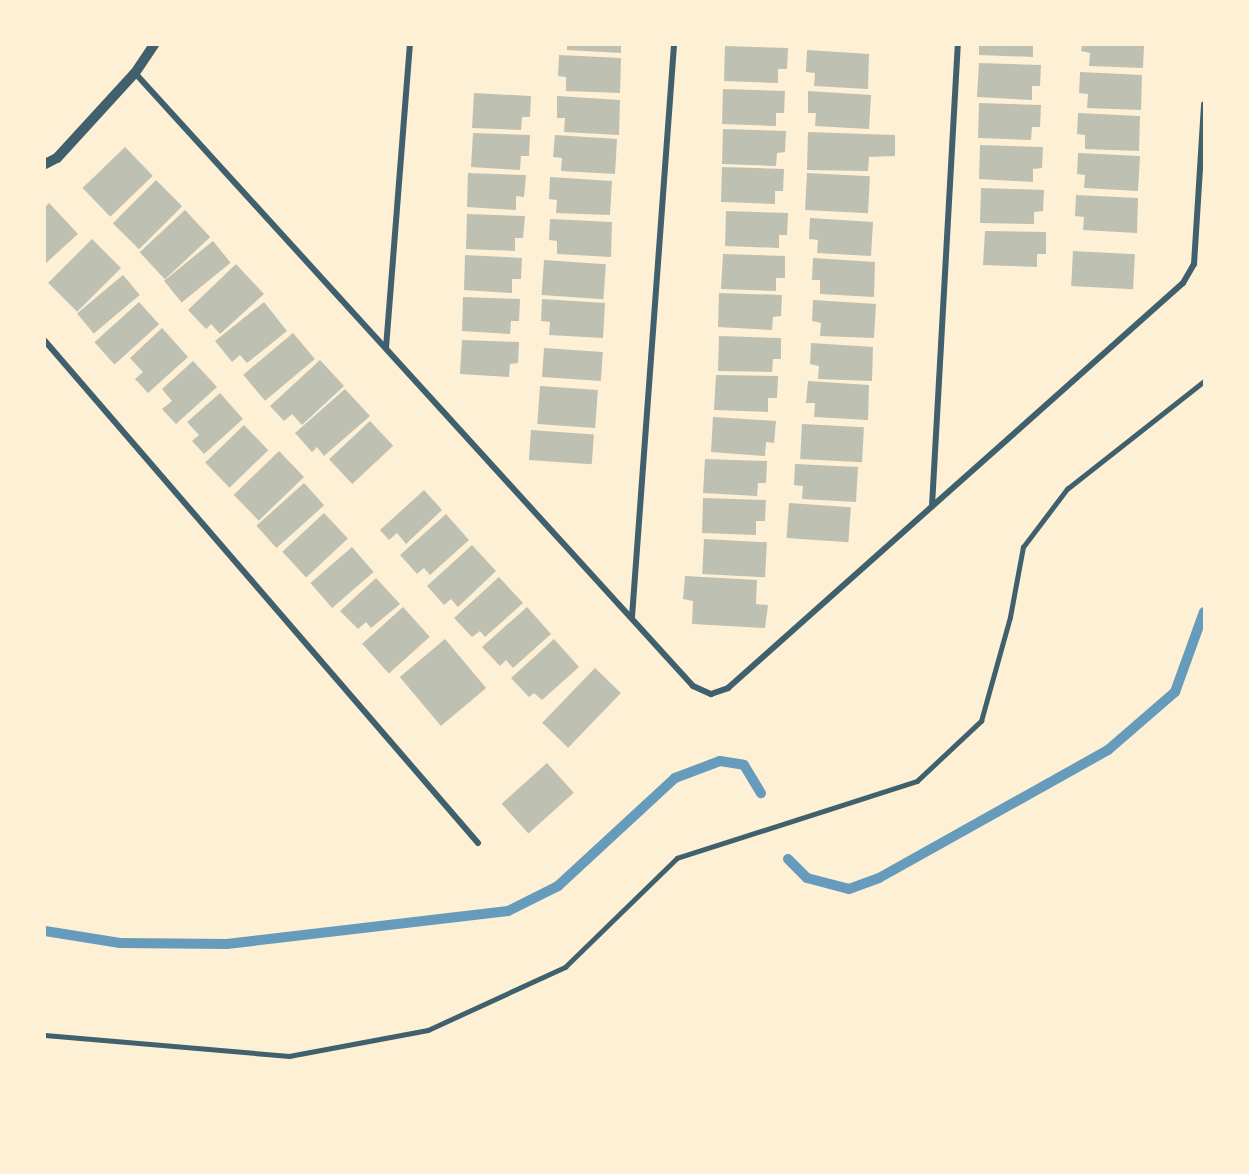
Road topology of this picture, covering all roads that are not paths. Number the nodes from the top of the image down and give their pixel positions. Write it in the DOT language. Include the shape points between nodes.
graph roads {
  1 [pos="154,45"];
  2 [pos="410,45"];
  3 [pos="674,45"];
  4 [pos="958,45"];
  5 [pos="135,74"];
  6 [pos="1204,104"];
  7 [pos="45,164"];
  8 [pos="45,341"];
  9 [pos="386,348"];
  10 [pos="1204,381"];
  11 [pos="932,506"];
  12 [pos="632,617"];
  13 [pos="478,843"];
  14 [pos="45,1035"];
  1 -- 5 [label="street"];
  2 -- 9 [label="street"];
  3 -- 12 [label="street"];
  4 -- 11 [label="street"];
  5 -- 7 [label="street" via="57,158"];
  5 -- 9 [label="street"];
  6 -- 11 [label="street" via="1194,264 1183,283"];
  8 -- 13 [label="street"];
  9 -- 12 [label="street"];
  10 -- 14 [label="lane" via="1067,489 1023,547 1010,617 981,721 917,781 677,858 565,967 428,1030 289,1056"];
  11 -- 12 [label="street" via="728,688 711,694 693,686"];
}
